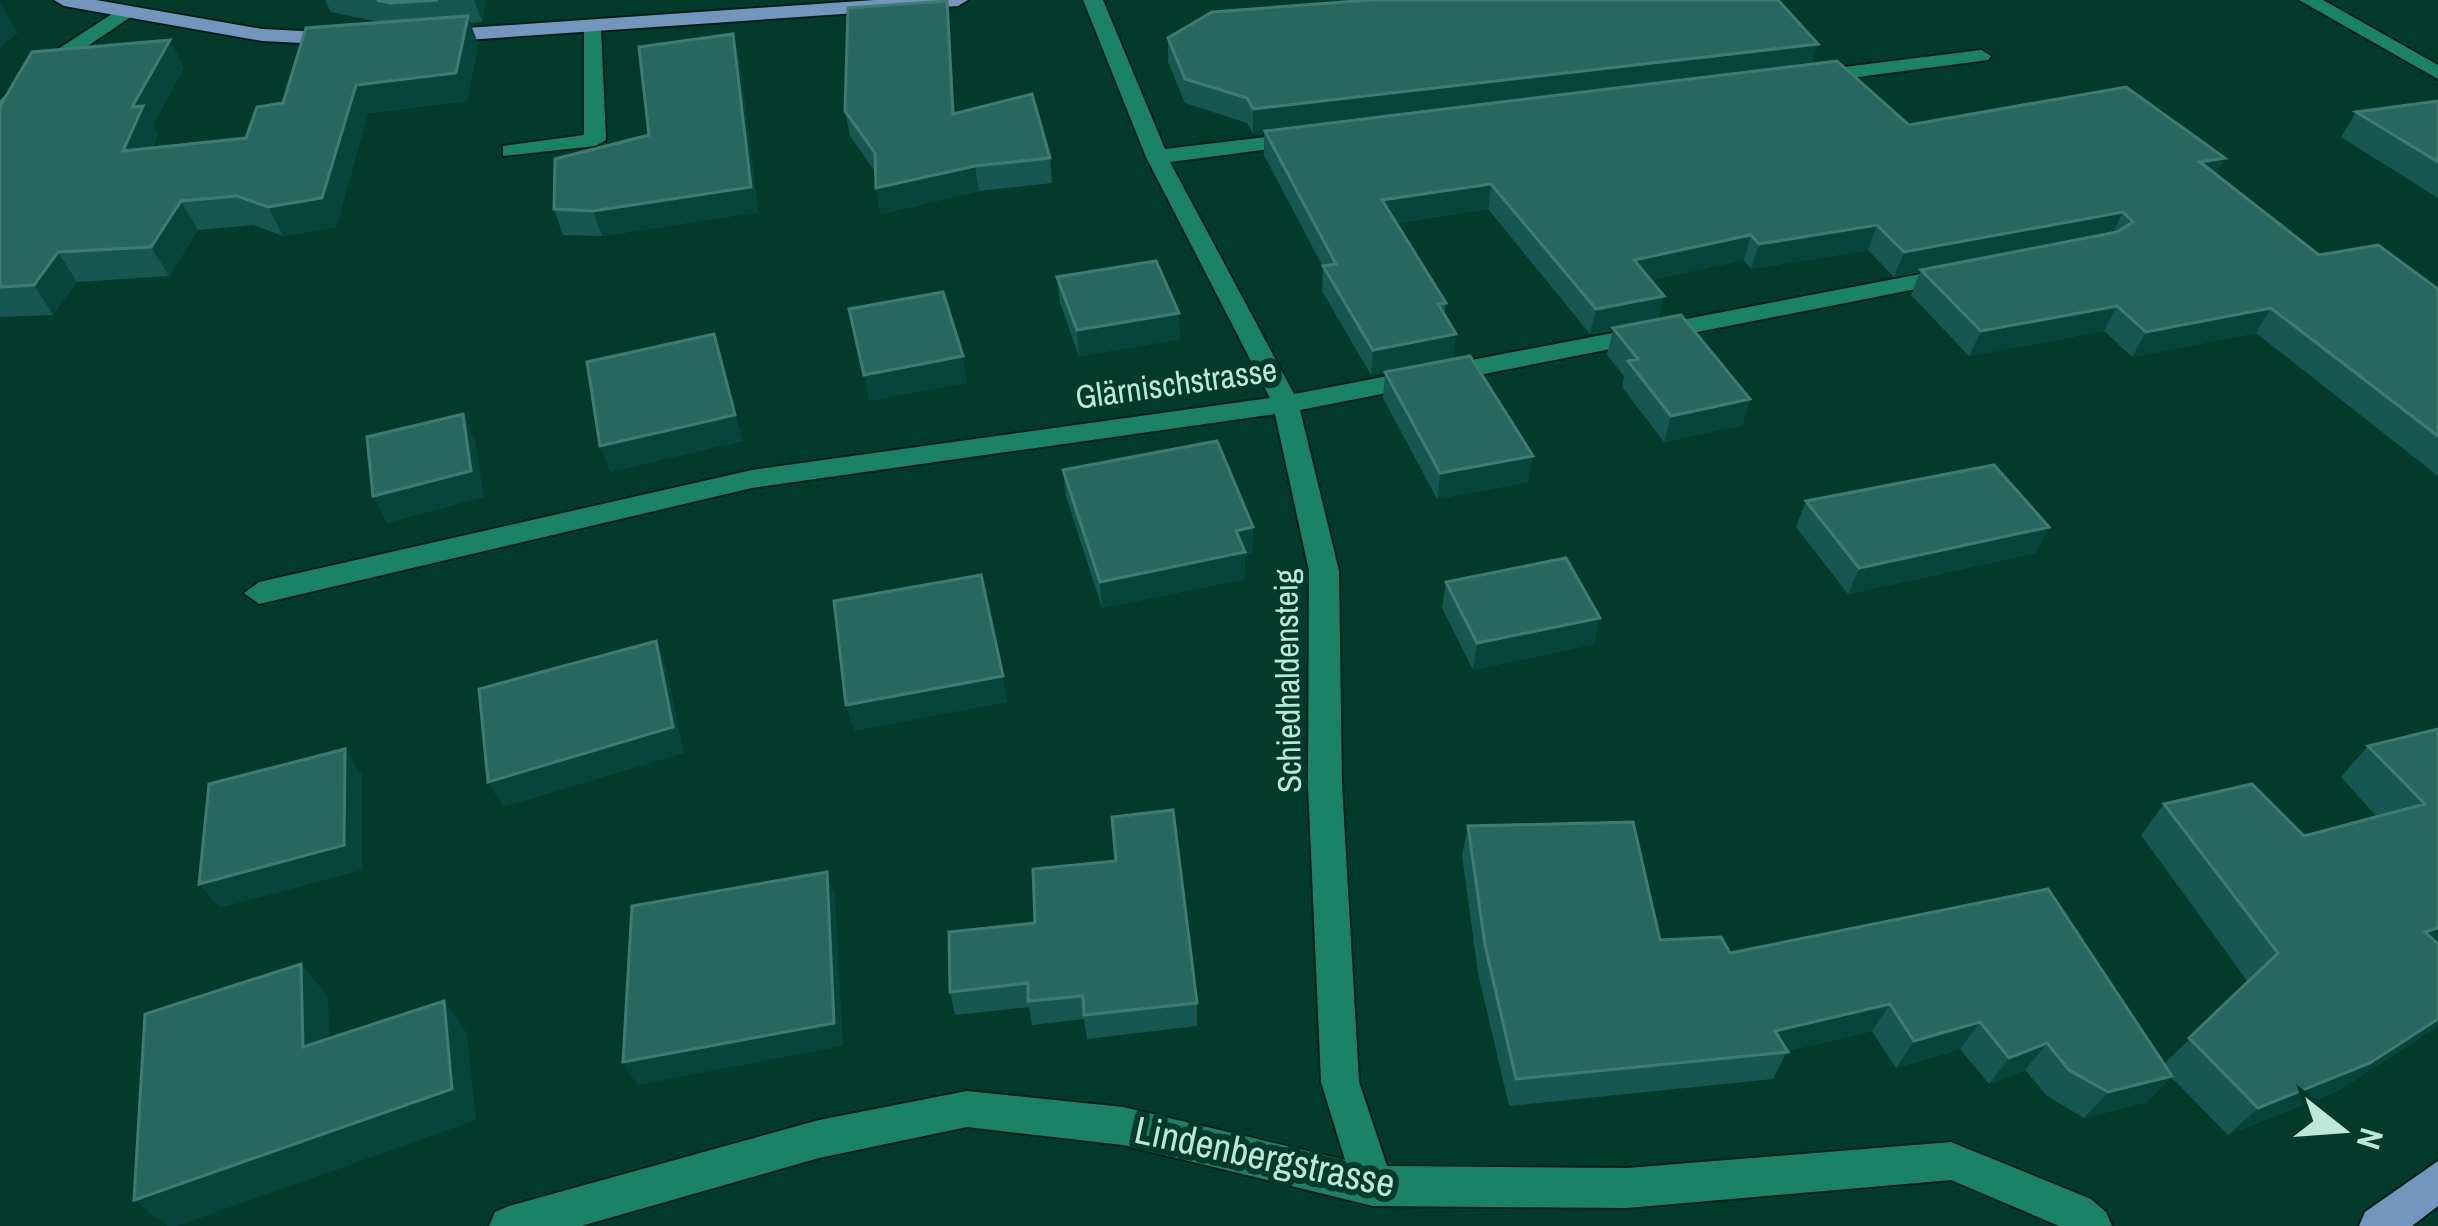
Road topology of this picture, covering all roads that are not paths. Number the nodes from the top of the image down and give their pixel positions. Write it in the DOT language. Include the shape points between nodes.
graph roads {
  1 [pos="64,0"];
  2 [pos="958,0"];
  3 [pos="1093,0"];
  4 [pos="2309,0"];
  5 [pos="933,1"];
  6 [pos="128,13"];
  7 [pos="591,28"];
  8 [pos="408,37"];
  9 [pos="363,38"];
  10 [pos="1981,56"];
  11 [pos="2438,74"];
  12 [pos="1792,79"];
  13 [pos="0,112"];
  14 [pos="1322,136"];
  15 [pos="511,151"];
  16 [pos="1157,157"];
  17 [pos="1987,268"];
  18 [pos="1286,404"];
  19 [pos="259,593"];
  20 [pos="2438,1181"];
  21 [pos="1373,1186"];
  22 [pos="509,1226"];
  23 [pos="2092,1226"];
  24 [pos="2379,1226"];
  1 -- 6 [label="main road"];
  2 -- 5 [label="main road"];
  3 -- 16 [label="street, Schiedhaldensteig"];
  4 -- 11 [label="street"];
  5 -- 7 [label="main road"];
  6 -- 9 [label="main road" via="262,35"];
  6 -- 13 [label="street" via="42,68"];
  7 -- 8 [label="main road"];
  7 -- 15 [label="street" via="595,140"];
  10 -- 12 [label="street"];
  14 -- 16 [label="street"];
  16 -- 18 [label="street, Schiedhaldensteig"];
  17 -- 18 [label="street, Glärnischstrasse"];
  18 -- 19 [label="street, Glärnischstrasse" via="752,479"];
  18 -- 21 [label="street, Schiedhaldensteig" via="1324,572 1340,1082"];
  20 -- 24 [label="main road"];
  21 -- 22 [label="street, Lindenbergstrasse" via="1123,1126 967,1109 819,1139"];
  21 -- 23 [label="street, Lindenbergstrasse" via="1628,1188 1951,1161"];
}
